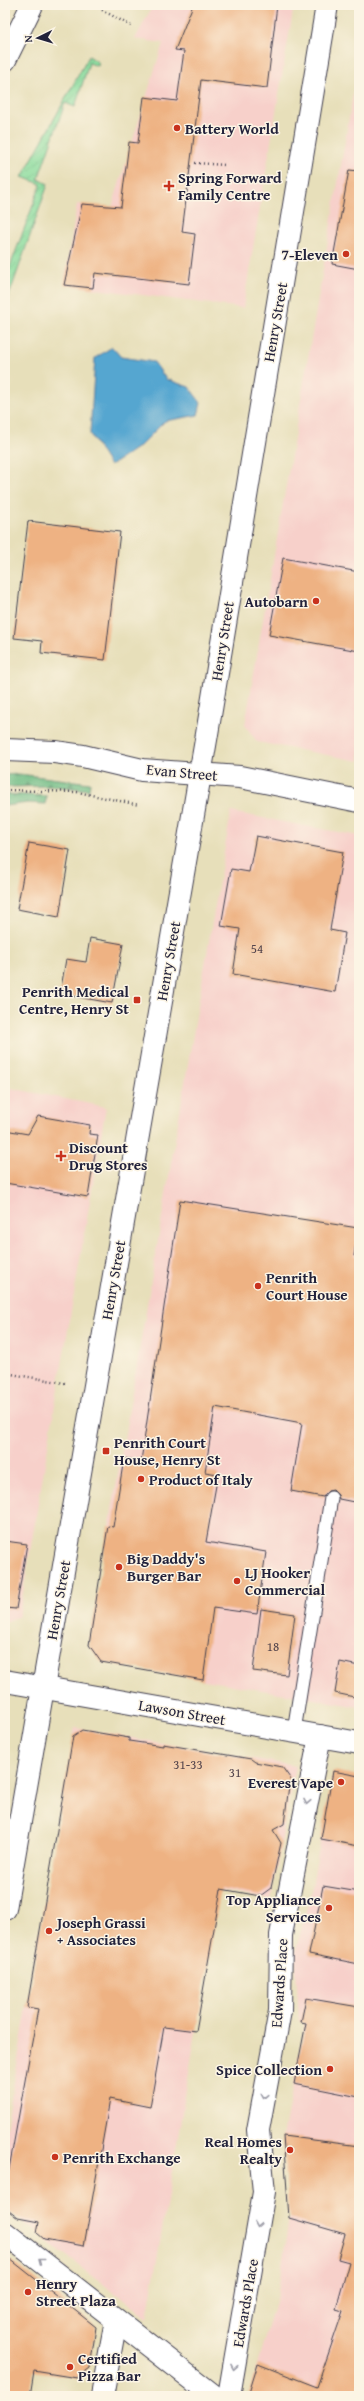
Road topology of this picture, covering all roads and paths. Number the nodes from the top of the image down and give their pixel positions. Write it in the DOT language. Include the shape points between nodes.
graph roads {
  1 [pos="32,5"];
  2 [pos="328,7"];
  3 [pos="102,10"];
  4 [pos="133,27"];
  5 [pos="5,60"];
  6 [pos="195,162"];
  7 [pos="225,165"];
  8 [pos="5,750"];
  9 [pos="199,774"];
  10 [pos="5,790"];
  11 [pos="359,801"];
  12 [pos="139,805"];
  13 [pos="5,1373"];
  14 [pos="65,1383"];
  15 [pos="331,1498"];
  16 [pos="5,1681"];
  17 [pos="43,1688"];
  18 [pos="294,1731"];
  19 [pos="320,1736"];
  20 [pos="359,1743"];
  21 [pos="5,1909"];
  22 [pos="5,2233"];
  23 [pos="116,2320"];
  24 [pos="102,2396"];
  25 [pos="214,2396"];
  26 [pos="229,2396"];
  1 -- 5 [label="main road"];
  2 -- 9 [label="main road, Henry Street"];
  3 -- 4 [label="path"];
  6 -- 7 [label="path"];
  8 -- 9 [label="main road, Evan Street" via="54,752 142,770"];
  9 -- 11 [label="main road, Evan Street" via="240,777"];
  9 -- 17 [label="main road, Henry Street"];
  10 -- 12 [label="path" via="77,792"];
  13 -- 14 [label="path"];
  15 -- 18 [label="lane"];
  16 -- 17 [label="main road, Lawson Street"];
  17 -- 18 [label="main road, Lawson Street"];
  17 -- 21 [label="main road, Henry Street"];
  18 -- 19 [label="main road, Lawson Street"];
  19 -- 20 [label="main road, Lawson Street"];
  19 -- 26 [label="main road, Edwards Place, one-way" via="282,1935 280,2011 258,2130 264,2192"];
  23 -- 22 [label="main road, one-way"];
  23 -- 24 [label="main road"];
  23 -- 25 [label="main road"];
}
